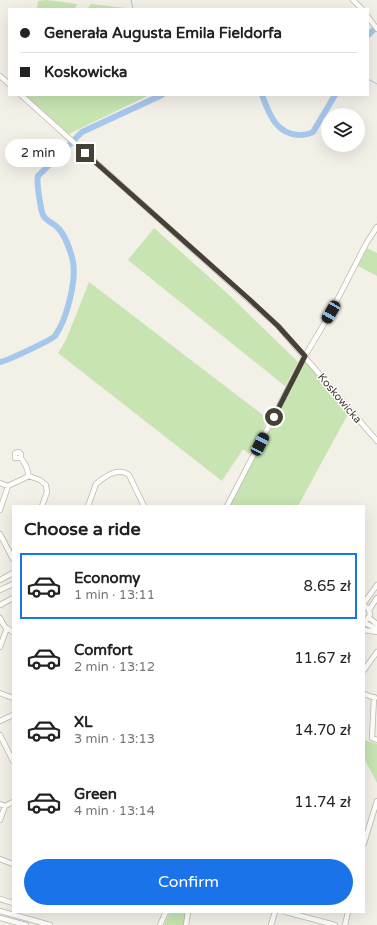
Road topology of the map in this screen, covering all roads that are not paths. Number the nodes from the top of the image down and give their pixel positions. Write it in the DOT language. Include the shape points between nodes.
graph roads {
  1 [pos="353,0"];
  2 [pos="361,8"];
  3 [pos="369,18"];
  4 [pos="376,27"];
  5 [pos="0,76"];
  6 [pos="8,83"];
  7 [pos="22,96"];
  8 [pos="377,227"];
  9 [pos="305,356"];
  10 [pos="377,441"];
  11 [pos="21,458"];
  12 [pos="29,476"];
  13 [pos="0,483"];
  14 [pos="8,486"];
  15 [pos="42,505"];
  16 [pos="88,505"];
  17 [pos="144,505"];
  18 [pos="228,505"];
  19 [pos="0,510"];
  20 [pos="0,534"];
  21 [pos="12,556"];
  22 [pos="12,574"];
  23 [pos="0,580"];
  24 [pos="12,584"];
  25 [pos="377,585"];
  26 [pos="0,590"];
  27 [pos="373,590"];
  28 [pos="365,594"];
  29 [pos="377,598"];
  30 [pos="12,599"];
  31 [pos="365,602"];
  32 [pos="0,605"];
  33 [pos="365,605"];
  34 [pos="369,610"];
  35 [pos="0,618"];
  36 [pos="369,618"];
  37 [pos="365,623"];
  38 [pos="377,624"];
  39 [pos="7,628"];
  40 [pos="365,630"];
  41 [pos="377,630"];
  42 [pos="12,631"];
  43 [pos="0,647"];
  44 [pos="377,652"];
  45 [pos="365,669"];
  46 [pos="0,693"];
  47 [pos="365,694"];
  48 [pos="12,698"];
  49 [pos="375,698"];
  50 [pos="12,716"];
  51 [pos="0,722"];
  52 [pos="0,735"];
  53 [pos="374,739"];
  54 [pos="12,759"];
  55 [pos="377,801"];
  56 [pos="12,802"];
  57 [pos="2,805"];
  58 [pos="0,820"];
  59 [pos="365,840"];
  60 [pos="0,859"];
  61 [pos="12,864"];
  62 [pos="0,899"];
  63 [pos="12,903"];
  64 [pos="0,911"];
  65 [pos="166,913"];
  66 [pos="188,913"];
  67 [pos="275,913"];
  68 [pos="297,913"];
  69 [pos="348,913"];
  70 [pos="0,918"];
  71 [pos="26,925"];
  72 [pos="50,925"];
  73 [pos="160,925"];
  74 [pos="186,925"];
  75 [pos="271,925"];
  76 [pos="335,925"];
  77 [pos="345,925"];
  1 -- 2 [label="street"];
  3 -- 4 [label="street"];
  5 -- 6 [label="street"];
  7 -- 9 [label="street, Koskowicka" via="249,299"];
  8 -- 9 [label="street"];
  9 -- 10 [label="street, Koskowicka"];
  9 -- 18 [label="street"];
  11 -- 12 [label="street"];
  12 -- 14 [label="street"];
  12 -- 15 [label="street" via="46,485 47,492"];
  13 -- 14 [label="street"];
  14 -- 19 [label="street"];
  16 -- 17 [label="street" via="96,484 118,471 129,475"];
  20 -- 21 [label="street"];
  22 -- 23 [label="street"];
  24 -- 26 [label="street"];
  25 -- 27 [label="street"];
  27 -- 28 [label="street"];
  27 -- 31 [label="street"];
  29 -- 34 [label="street"];
  30 -- 32 [label="street"];
  33 -- 34 [label="street"];
  34 -- 36 [label="street"];
  35 -- 39 [label="street"];
  36 -- 37 [label="street"];
  36 -- 38 [label="street"];
  37 -- 41 [label="street"];
  39 -- 42 [label="street"];
  39 -- 43 [label="street"];
  40 -- 41 [label="street"];
  44 -- 45 [label="street"];
  46 -- 48 [label="street"];
  47 -- 49 [label="street"];
  49 -- 53 [label="street"];
  50 -- 51 [label="street"];
  52 -- 54 [label="street"];
  55 -- 59 [label="street"];
  56 -- 57 [label="street"];
  57 -- 58 [label="street"];
  60 -- 61 [label="street"];
  62 -- 63 [label="street"];
  64 -- 72 [label="street"];
  65 -- 73 [label="street"];
  66 -- 74 [label="street"];
  67 -- 75 [label="street"];
  68 -- 76 [label="street"];
  69 -- 77 [label="street"];
  70 -- 71 [label="street"];
}
